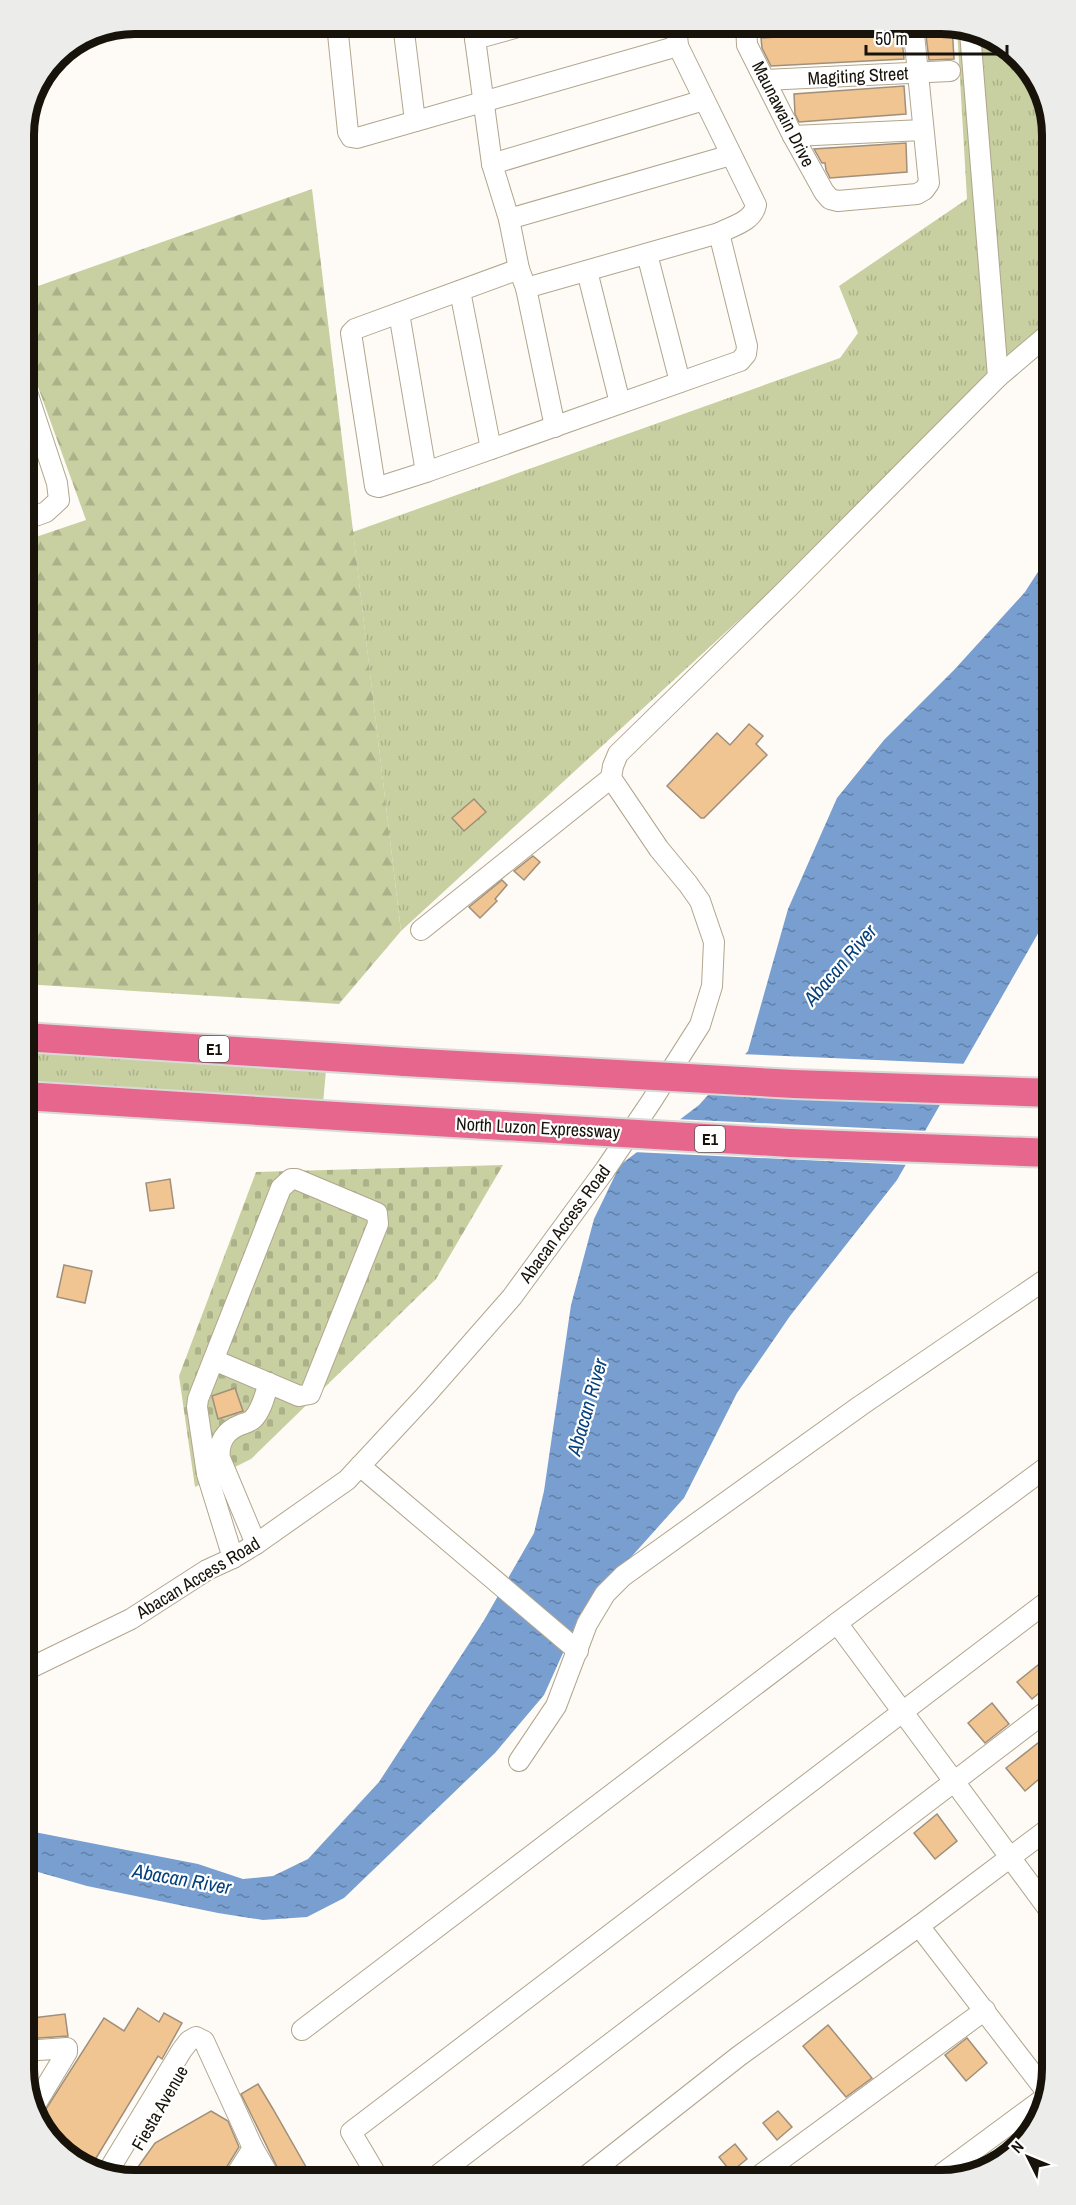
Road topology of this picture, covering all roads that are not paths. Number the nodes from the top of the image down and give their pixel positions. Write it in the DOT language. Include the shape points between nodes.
graph roads {
  1 [pos="338,34"];
  2 [pos="404,34"];
  3 [pos="474,34"];
  4 [pos="677,35"];
  5 [pos="746,35"];
  6 [pos="914,35"];
  7 [pos="971,39"];
  8 [pos="678,46"];
  9 [pos="950,71"];
  10 [pos="918,73"];
  11 [pos="765,80"];
  12 [pos="704,100"];
  13 [pos="482,101"];
  14 [pos="415,121"];
  15 [pos="923,130"];
  16 [pos="793,136"];
  17 [pos="731,155"];
  18 [pos="492,164"];
  19 [pos="509,219"];
  20 [pos="720,233"];
  21 [pos="647,254"];
  22 [pos="519,269"];
  23 [pos="587,271"];
  24 [pos="526,288"];
  25 [pos="460,291"];
  26 [pos="399,313"];
  27 [pos="1042,340"];
  28 [pos="998,377"];
  29 [pos="680,382"];
  30 [pos="620,403"];
  31 [pos="35,416"];
  32 [pos="555,427"];
  33 [pos="491,449"];
  34 [pos="426,472"];
  35 [pos="35,516"];
  36 [pos="611,778"];
  37 [pos="421,930"];
  38 [pos="35,1038"];
  39 [pos="1042,1093"];
  40 [pos="35,1097"];
  41 [pos="1042,1153"];
  42 [pos="1042,1282"];
  43 [pos="214,1360"];
  44 [pos="269,1383"];
  45 [pos="360,1466"];
  46 [pos="1042,1469"];
  47 [pos="256,1544"];
  48 [pos="233,1558"];
  49 [pos="1042,1606"];
  50 [pos="837,1623"];
  51 [pos="575,1648"];
  52 [pos="34,1666"];
  53 [pos="902,1711"];
  54 [pos="1042,1715"];
  55 [pos="519,1761"];
  56 [pos="954,1781"];
  57 [pos="1042,1833"];
  58 [pos="1009,1858"];
  59 [pos="1042,1901"];
  60 [pos="919,1926"];
  61 [pos="984,2010"];
  62 [pos="302,2030"];
  63 [pos="197,2041"];
  64 [pos="34,2050"];
  65 [pos="1041,2084"];
  66 [pos="39,2098"];
  67 [pos="1035,2105"];
  68 [pos="253,2148"];
  69 [pos="111,2167"];
  70 [pos="124,2170"];
  71 [pos="239,2170"];
  72 [pos="266,2170"];
  73 [pos="373,2170"];
  74 [pos="444,2170"];
  75 [pos="594,2170"];
  76 [pos="767,2170"];
  77 [pos="947,2170"];
  1 -- 14 [label="street" via="351,137"];
  2 -- 14 [label="street"];
  3 -- 13 [label="street"];
  4 -- 8 [label="street"];
  5 -- 11 [label="street, Maunawain Drive" via="747,45"];
  6 -- 10 [label="street"];
  7 -- 28 [label="street"];
  8 -- 12 [label="street"];
  8 -- 13 [label="street"];
  9 -- 10 [label="street, Magiting Street"];
  10 -- 11 [label="street, Magiting Street"];
  10 -- 15 [label="street"];
  11 -- 16 [label="street, Maunawain Drive"];
  12 -- 17 [label="street"];
  12 -- 18 [label="street"];
  13 -- 14 [label="street"];
  13 -- 18 [label="street"];
  15 -- 16 [label="street"];
  15 -- 16 [label="street, Maunawain Drive" via="928,183 924,190 917,194 838,201 830,199"];
  17 -- 19 [label="street"];
  17 -- 20 [label="street" via="756,205 749,218"];
  18 -- 19 [label="street"];
  19 -- 22 [label="street"];
  20 -- 21 [label="street"];
  20 -- 29 [label="street" via="746,354 740,361"];
  21 -- 23 [label="street"];
  21 -- 29 [label="street"];
  22 -- 24 [label="street"];
  22 -- 25 [label="street"];
  23 -- 24 [label="street"];
  23 -- 30 [label="street"];
  24 -- 32 [label="street"];
  25 -- 26 [label="street"];
  25 -- 33 [label="street"];
  26 -- 34 [label="street"];
  26 -- 34 [label="street" via="351,333 373,481 379,487"];
  27 -- 28 [label="street"];
  28 -- 36 [label="street" via="618,754"];
  29 -- 30 [label="street"];
  30 -- 32 [label="street"];
  31 -- 35 [label="street" via="59,500"];
  32 -- 33 [label="street"];
  33 -- 34 [label="street"];
  36 -- 37 [label="street"];
  36 -- 45 [label="street, Abacan Access Road" via="700,902 714,942 712,986 700,1025 605,1170 512,1298"];
  38 -- 39 [label="highway, E1, bridge" via="794,1084"];
  40 -- 41 [label="highway, North Luzon Expressway / E1, bridge" via="790,1143"];
  42 -- 51 [label="street" via="623,1576 605,1594"];
  43 -- 44 [label="street"];
  43 -- 44 [label="street" via="286,1182 296,1179 377,1213 378,1224 313,1391 299,1396"];
  43 -- 48 [label="street" via="198,1399 197,1415 207,1474"];
  44 -- 47 [label="street" via="256,1416 225,1434 219,1449"];
  45 -- 47 [label="street, Abacan Access Road"];
  45 -- 51 [label="street"];
  46 -- 50 [label="street"];
  47 -- 48 [label="street, Abacan Access Road"];
  48 -- 52 [label="street, Abacan Access Road" via="207,1570 131,1619"];
  49 -- 53 [label="street"];
  50 -- 53 [label="street"];
  50 -- 62 [label="street"];
  51 -- 55 [label="street" via="556,1706"];
  53 -- 56 [label="street"];
  53 -- 73 [label="street" via="351,2132"];
  54 -- 56 [label="street"];
  56 -- 58 [label="street"];
  56 -- 74 [label="street"];
  57 -- 58 [label="street"];
  58 -- 59 [label="street"];
  58 -- 60 [label="street"];
  60 -- 61 [label="street"];
  60 -- 75 [label="street" via="739,2056"];
  61 -- 65 [label="street"];
  61 -- 76 [label="street"];
  63 -- 68 [label="street"];
  63 -- 69 [label="street, Fiesta Avenue"];
  63 -- 70 [label="street, Fiesta Avenue"];
  64 -- 66 [label="street" via="67,2048"];
  67 -- 77 [label="street"];
  68 -- 71 [label="street"];
  68 -- 72 [label="street"];
}
